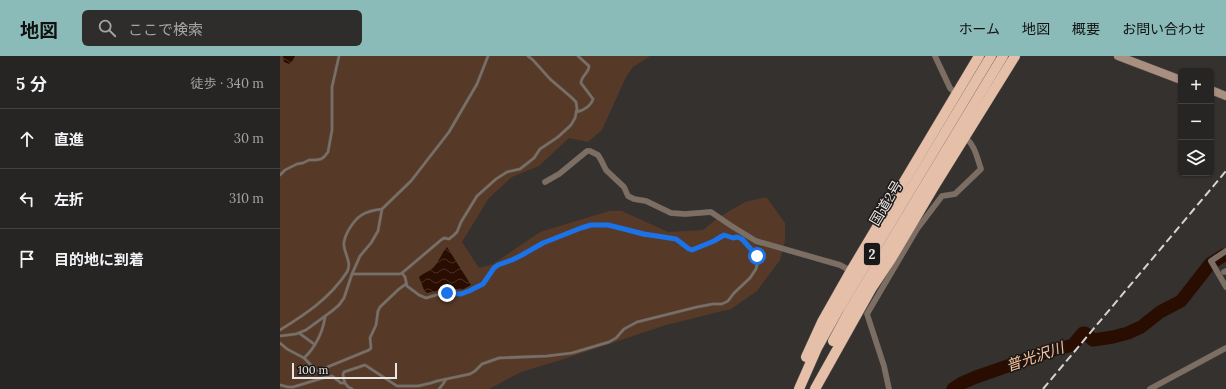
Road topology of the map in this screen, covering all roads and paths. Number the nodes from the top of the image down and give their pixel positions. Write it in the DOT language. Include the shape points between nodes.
graph roads {
  1 [pos="339,56"];
  2 [pos="488,56"];
  3 [pos="528,56"];
  4 [pos="578,56"];
  5 [pos="935,56"];
  6 [pos="979,56"];
  7 [pos="991,56"];
  8 [pos="1003,56"];
  9 [pos="1015,56"];
  10 [pos="1118,56"];
  11 [pos="1178,79"];
  12 [pos="1214,91"];
  13 [pos="956,94"];
  14 [pos="1226,96"];
  15 [pos="576,112"];
  16 [pos="958,130"];
  17 [pos="280,175"];
  18 [pos="545,182"];
  19 [pos="382,208"];
  20 [pos="1226,251"];
  21 [pos="899,252"];
  22 [pos="851,271"];
  23 [pos="402,273"];
  24 [pos="352,274"];
  25 [pos="406,284"];
  26 [pos="1226,287"];
  27 [pos="325,317"];
  28 [pos="280,330"];
  29 [pos="298,333"];
  30 [pos="280,336"];
  31 [pos="280,344"];
  32 [pos="314,344"];
  33 [pos="1226,348"];
  34 [pos="304,358"];
  35 [pos="446,379"];
  36 [pos="344,383"];
  37 [pos="280,385"];
  38 [pos="352,389"];
  39 [pos="439,389"];
  40 [pos="795,389"];
  41 [pos="799,389"];
  42 [pos="815,389"];
  43 [pos="889,389"];
  44 [pos="1150,389"];
  1 -- 17 [label="lane" via="332,87 332,130 328,152 321,159 290,166"];
  2 -- 19 [label="lane" via="477,84 449,132 411,181"];
  3 -- 15 [label="lane" via="572,97 576,102"];
  4 -- 15 [label="lane" via="589,66 581,83 593,99 581,112"];
  5 -- 13 [label="street" via="950,88"];
  6 -- 13 [label="highway"];
  7 -- 16 [label="highway, 国道2号 / 2"];
  8 -- 16 [label="highway, 国道2号 / 2"];
  9 -- 16 [label="highway"];
  10 -- 11 [label="main road"];
  12 -- 14 [label="main road"];
  13 -- 22 [label="highway"];
  15 -- 23 [label="lane" via="571,125 534,158 520,169 506,172 496,178 477,196 454,236 441,240"];
  16 -- 21 [label="highway"];
  16 -- 21 [label="street" via="972,145 981,169 955,194 942,196 937,201"];
  16 -- 41 [label="highway, 国道2号 / 2" via="837,312 817,348"];
  16 -- 42 [label="highway, 国道2号 / 2" via="849,311 831,346"];
  18 -- 22 [label="street" via="590,151 598,155 606,170 624,187 628,196 634,199 646,201 671,213 711,212 756,241 840,265"];
  19 -- 24 [label="lane" via="378,231 360,256"];
  19 -- 28 [label="lane" via="358,217 346,235 343,244 350,265 333,290 304,315"];
  20 -- 26 [label="street" via="1212,262"];
  21 -- 42 [label="highway" via="871,288"];
  21 -- 43 [label="street" via="867,314"];
  22 -- 40 [label="highway" via="811,344"];
  23 -- 24 [label="lane"];
  23 -- 25 [label="lane"];
  24 -- 27 [label="lane" via="344,298"];
  25 -- 34 [label="lane" via="380,307 370,338 371,348 317,370"];
  25 -- 35 [label="lane" via="426,298 443,293 458,294 469,291 483,284 498,265 543,243 591,225 608,225 676,239 692,250 724,235 737,237 757,256 756,269 750,278 722,304 697,307 637,322 609,342 572,353 499,358 482,364 470,374"];
  27 -- 29 [label="lane"];
  27 -- 32 [label="lane"];
  29 -- 30 [label="lane"];
  29 -- 32 [label="lane"];
  31 -- 34 [label="lane"];
  32 -- 34 [label="lane"];
  33 -- 44 [label="street"];
  35 -- 36 [label="lane" via="418,386 397,386 365,365 344,372"];
  35 -- 39 [label="lane"];
  36 -- 37 [label="lane" via="332,376 293,387"];
  36 -- 38 [label="lane"];
}
